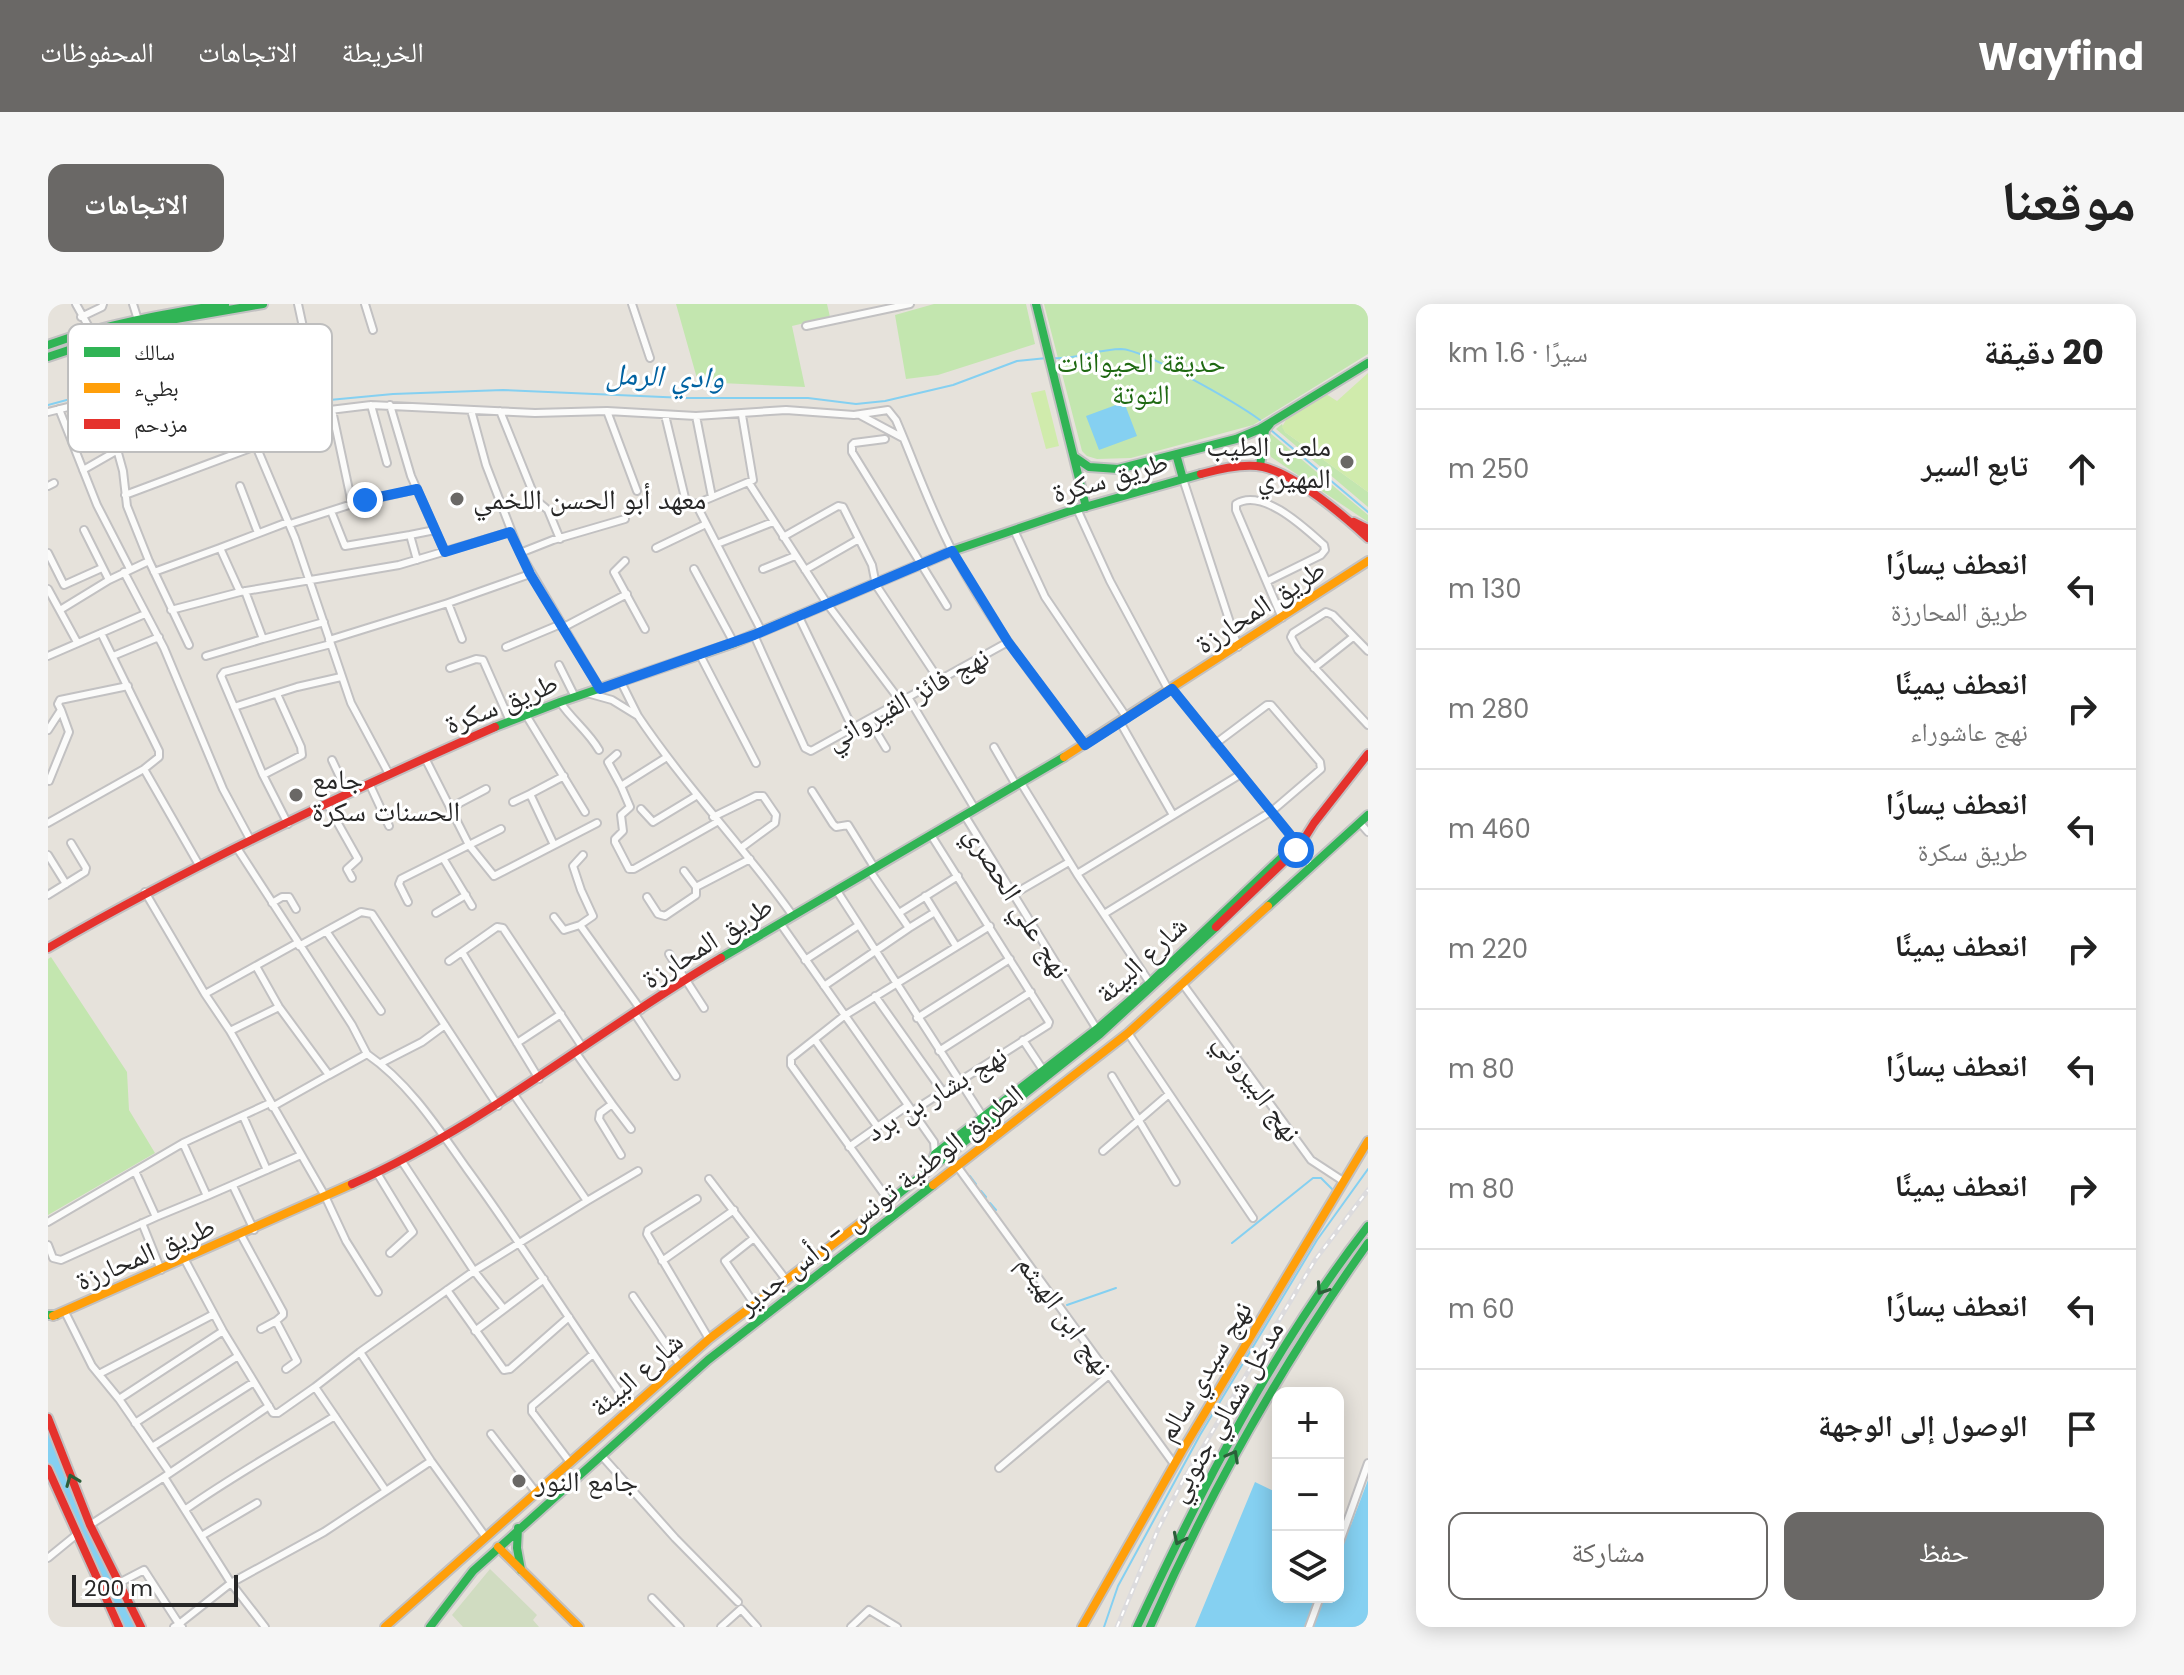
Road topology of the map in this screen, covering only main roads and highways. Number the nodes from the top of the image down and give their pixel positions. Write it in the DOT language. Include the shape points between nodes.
graph roads {
  1 [pos="225,304"];
  2 [pos="263,304"];
  3 [pos="1036,304"];
  4 [pos="207,308"];
  5 [pos="173,312"];
  6 [pos="143,321"];
  7 [pos="126,324"];
  8 [pos="136,324"];
  9 [pos="1368,363"];
  10 [pos="1271,422"];
  11 [pos="1253,432"];
  12 [pos="1264,440"];
  13 [pos="1176,454"];
  14 [pos="1076,458"];
  15 [pos="1260,466"];
  16 [pos="1100,469"];
  17 [pos="1183,479"];
  18 [pos="1085,493"];
  19 [pos="1109,501"];
  20 [pos="1085,507"];
  21 [pos="1067,512"];
  22 [pos="1346,518"];
  23 [pos="1368,529"];
  24 [pos="1368,538"];
  25 [pos="1368,561"];
  26 [pos="1368,754"];
  27 [pos="1368,815"];
  28 [pos="1298,845"];
  29 [pos="48,948"];
  30 [pos="1098,1031"];
  31 [pos="986,1120"];
  32 [pos="1368,1141"];
  33 [pos="932,1168"];
  34 [pos="1368,1226"];
  35 [pos="1368,1243"];
  36 [pos="54,1315"];
  37 [pos="48,1418"];
  38 [pos="48,1469"];
  39 [pos="518,1528"];
  40 [pos="498,1547"];
  41 [pos="521,1570"];
  42 [pos="117,1623"];
  43 [pos="141,1627"];
  44 [pos="385,1627"];
  45 [pos="430,1627"];
  46 [pos="579,1627"];
  47 [pos="1082,1627"];
  48 [pos="1137,1627"];
  49 [pos="1150,1627"];
  1 -- 4 [label="main road"];
  2 -- 4 [label="main road"];
  3 -- 14 [label="main road"];
  4 -- 5 [label="main road"];
  5 -- 6 [label="main road"];
  6 -- 7 [label="main road"];
  6 -- 8 [label="main road"];
  9 -- 10 [label="main road"];
  10 -- 11 [label="main road"];
  10 -- 12 [label="main road"];
  11 -- 12 [label="main road"];
  11 -- 13 [label="main road"];
  12 -- 15 [label="main road"];
  13 -- 16 [label="main road"];
  13 -- 17 [label="main road"];
  14 -- 16 [label="main road"];
  14 -- 18 [label="main road"];
  15 -- 17 [label="main road, طريق سكرة"];
  15 -- 22 [label="main road, طريق سكرة" via="1294,481"];
  16 -- 18 [label="main road" via="1090,472"];
  17 -- 19 [label="main road, طريق سكرة"];
  18 -- 19 [label="main road" via="1098,502"];
  18 -- 20 [label="main road"];
  18 -- 21 [label="main road"];
  19 -- 20 [label="main road, طريق سكرة"];
  20 -- 21 [label="main road, طريق سكرة"];
  21 -- 29 [label="main road, طريق سكرة" via="952,551 758,634 510,721 199,865"];
  22 -- 23 [label="main road"];
  22 -- 24 [label="main road"];
  25 -- 36 [label="main road, طريق المحارزة" via="1085,745 685,979 515,1096 444,1137 254,1230"];
  26 -- 28 [label="main road, شارع البيئة"];
  27 -- 39 [label="main road, الطريق الوطنية تونس - رأس جدير" via="1128,1033 708,1360"];
  28 -- 30 [label="main road, شارع البيئة"];
  28 -- 30 [label="main road, شارع البيئة" via="1170,972"];
  30 -- 31 [label="main road, شارع البيئة"];
  30 -- 31 [label="main road, شارع البيئة"];
  31 -- 33 [label="main road, شارع البيئة"];
  31 -- 33 [label="main road, شارع البيئة" via="935,1154"];
  32 -- 47 [label="main road, نهج سيدي سالم"];
  33 -- 44 [label="main road, شارع البيئة" via="709,1339"];
  34 -- 48 [label="main road, مدخل شمالي جنوبي, one-way" via="1248,1409"];
  49 -- 35 [label="main road, مدخل شمالي جنوبي, one-way" via="1245,1436"];
  43 -- 37 [label="main road, one-way" via="90,1525"];
  38 -- 42 [label="main road"];
  39 -- 40 [label="main road, الطريق الوطنية تونس - رأس جدير"];
  39 -- 41 [label="main road"];
  40 -- 41 [label="main road"];
  40 -- 45 [label="main road, الطريق الوطنية تونس - رأس جدير"];
  41 -- 46 [label="main road"];
}
